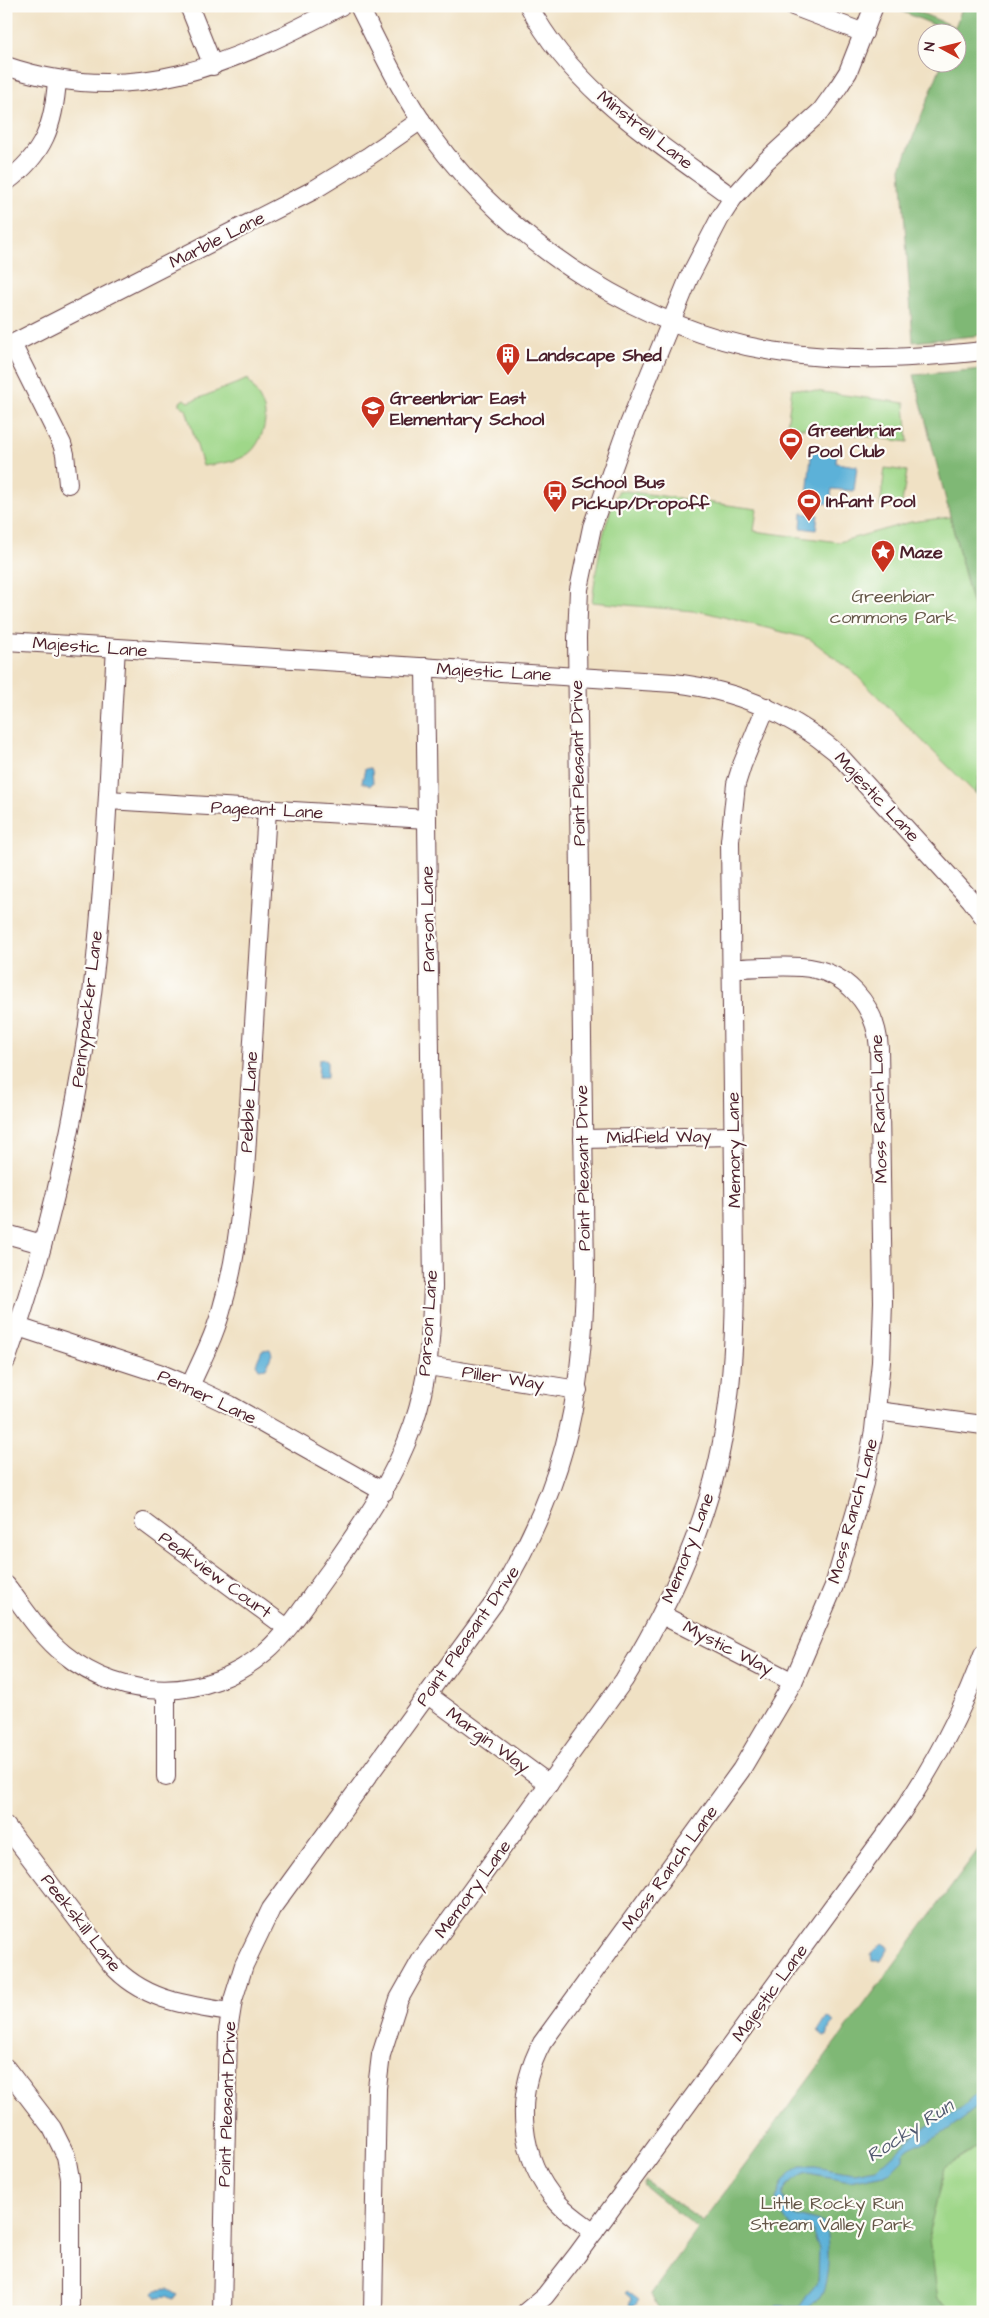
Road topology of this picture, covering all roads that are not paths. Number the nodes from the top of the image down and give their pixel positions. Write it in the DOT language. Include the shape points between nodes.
graph roads {
  1 [pos="189,6"];
  2 [pos="341,6"];
  3 [pos="359,6"];
  4 [pos="529,6"];
  5 [pos="792,6"];
  6 [pos="874,6"];
  7 [pos="864,33"];
  8 [pos="6,66"];
  9 [pos="213,66"];
  10 [pos="57,80"];
  11 [pos="421,120"];
  12 [pos="6,182"];
  13 [pos="734,198"];
  14 [pos="672,321"];
  15 [pos="9,346"];
  16 [pos="983,352"];
  17 [pos="68,484"];
  18 [pos="6,641"];
  19 [pos="116,648"];
  20 [pos="425,668"];
  21 [pos="577,677"];
  22 [pos="766,707"];
  23 [pos="108,800"];
  24 [pos="267,810"];
  25 [pos="427,820"];
  26 [pos="983,916"];
  27 [pos="732,968"];
  28 [pos="734,1136"];
  29 [pos="583,1139"];
  30 [pos="6,1234"];
  31 [pos="42,1244"];
  32 [pos="18,1327"];
  33 [pos="6,1361"];
  34 [pos="428,1366"];
  35 [pos="190,1386"];
  36 [pos="578,1390"];
  37 [pos="877,1411"];
  38 [pos="983,1425"];
  39 [pos="384,1492"];
  40 [pos="144,1522"];
  41 [pos="6,1585"];
  42 [pos="662,1615"];
  43 [pos="287,1628"];
  44 [pos="983,1654"];
  45 [pos="793,1682"];
  46 [pos="166,1691"];
  47 [pos="428,1695"];
  48 [pos="166,1777"];
  49 [pos="549,1784"];
  50 [pos="6,1826"];
  51 [pos="230,2012"];
  52 [pos="6,2068"];
  53 [pos="594,2232"];
  54 [pos="70,2312"];
  55 [pos="222,2312"];
  56 [pos="373,2312"];
  57 [pos="526,2312"];
  1 -- 9 [label="street"];
  2 -- 9 [label="street"];
  3 -- 11 [label="street"];
  4 -- 13 [label="street, Minstrell Lane" via="564,56 598,94 621,115"];
  5 -- 7 [label="street"];
  6 -- 7 [label="street, Point Pleasant Drive"];
  7 -- 13 [label="street, Point Pleasant Drive" via="848,72 830,100 768,158"];
  8 -- 10 [label="street"];
  9 -- 10 [label="street" via="139,82"];
  10 -- 12 [label="street" via="56,104 48,133 31,161"];
  11 -- 14 [label="street" via="468,180 530,238 600,286"];
  11 -- 15 [label="street, Marble Lane" via="312,191"];
  13 -- 14 [label="street, Point Pleasant Drive" via="702,250"];
  14 -- 16 [label="street" via="708,335 785,353 865,359"];
  14 -- 21 [label="street, Point Pleasant Drive" via="592,527 579,589"];
  15 -- 17 [label="street" via="62,444"];
  18 -- 19 [label="street, Majestic Lane"];
  19 -- 20 [label="street, Majestic Lane"];
  19 -- 23 [label="street, Pennypacker Lane"];
  20 -- 21 [label="street, Majestic Lane"];
  20 -- 25 [label="street, Parson Lane"];
  21 -- 22 [label="street, Majestic Lane" via="702,686"];
  21 -- 29 [label="street, Point Pleasant Drive"];
  22 -- 26 [label="street, Majestic Lane" via="808,730 836,752"];
  22 -- 27 [label="street, Memory Lane" via="742,765 732,806"];
  23 -- 24 [label="street, Pageant Lane"];
  23 -- 31 [label="street, Pennypacker Lane" via="86,1039 68,1138"];
  24 -- 25 [label="street, Pageant Lane"];
  24 -- 35 [label="street, Pebble Lane" via="240,1224 223,1306"];
  25 -- 34 [label="street, Parson Lane" via="433,1287"];
  27 -- 28 [label="street, Memory Lane"];
  27 -- 37 [label="street, Moss Ranch Lane" via="801,967 827,972 852,987 863,999 876,1024 883,1302"];
  28 -- 29 [label="street, Midfield Way"];
  28 -- 42 [label="street, Memory Lane" via="736,1318 728,1409 702,1518"];
  29 -- 36 [label="street, Point Pleasant Drive" via="584,1328"];
  30 -- 31 [label="street"];
  31 -- 32 [label="street, Pennypacker Lane"];
  32 -- 33 [label="street, Pennypacker Lane"];
  32 -- 35 [label="street, Penner Lane"];
  34 -- 36 [label="street, Piller Way"];
  34 -- 39 [label="street, Parson Lane" via="413,1425"];
  35 -- 39 [label="street, Penner Lane" via="230,1405"];
  36 -- 47 [label="street, Point Pleasant Drive" via="561,1464 531,1538 494,1603"];
  37 -- 38 [label="street"];
  37 -- 45 [label="street, Moss Ranch Lane" via="864,1483 845,1552 822,1618"];
  39 -- 43 [label="street, Parson Lane"];
  40 -- 43 [label="street, Peakview Court"];
  41 -- 46 [label="street, Parson Lane" via="46,1637 79,1666 114,1683"];
  42 -- 45 [label="street, Mystic Way"];
  42 -- 49 [label="street, Memory Lane" via="624,1680"];
  43 -- 46 [label="street, Parson Lane" via="267,1651 234,1674 199,1686"];
  44 -- 53 [label="street, Majestic Lane" via="946,1742 908,1804"];
  45 -- 53 [label="street, Moss Ranch Lane" via="741,1770 542,2043 531,2068 523,2115 529,2153 547,2189 559,2204"];
  46 -- 48 [label="street"];
  47 -- 49 [label="street, Margin Way"];
  47 -- 51 [label="street, Point Pleasant Drive" via="271,1909 244,1965"];
  49 -- 56 [label="street, Memory Lane" via="421,1960 392,2016 381,2055 377,2088"];
  50 -- 51 [label="street, Peekskill Lane" via="111,1964 127,1980 166,2000"];
  51 -- 55 [label="street, Point Pleasant Drive" via="226,2064"];
  52 -- 54 [label="street" via="52,2128 66,2156 70,2178"];
  53 -- 57 [label="street, Majestic Lane" via="555,2283"];
}
